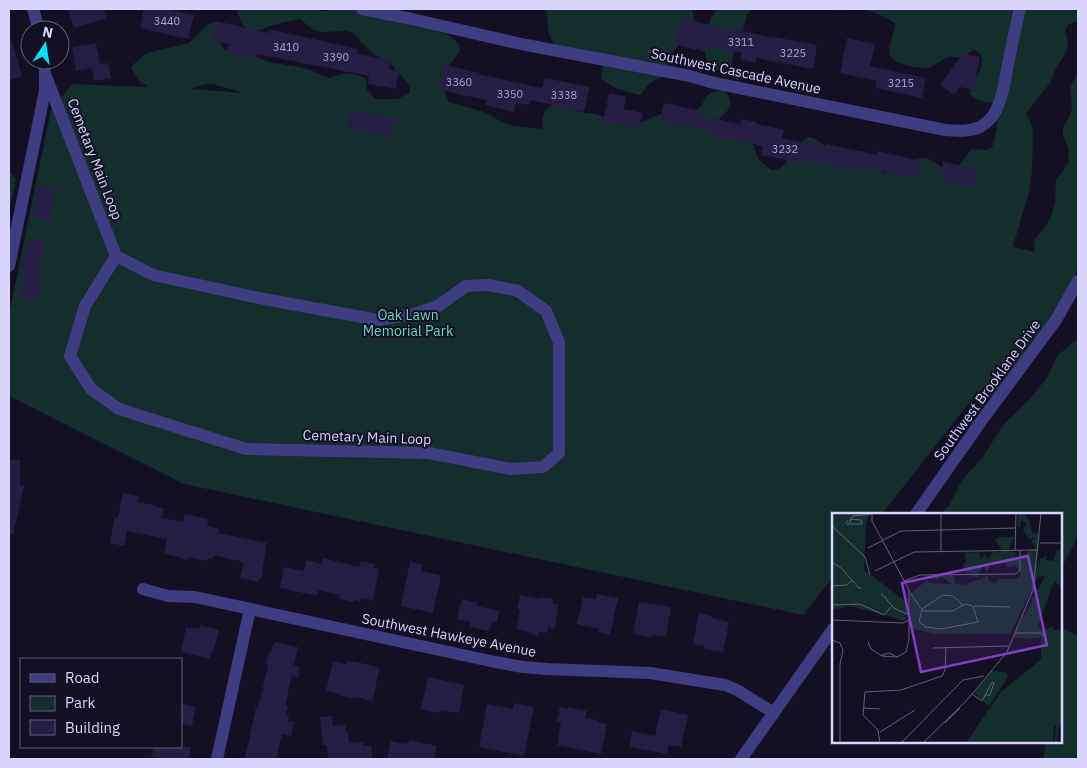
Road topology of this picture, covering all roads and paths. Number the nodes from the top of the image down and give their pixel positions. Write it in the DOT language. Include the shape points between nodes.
graph roads {
  1 [pos="362,9"];
  2 [pos="1020,9"];
  3 [pos="45,70"];
  4 [pos="45,74"];
  5 [pos="116,256"];
  6 [pos="9,266"];
  7 [pos="1078,281"];
  8 [pos="917,513"];
  9 [pos="143,589"];
  10 [pos="250,609"];
  11 [pos="832,630"];
  12 [pos="774,713"];
  13 [pos="217,759"];
  14 [pos="740,759"];
  1 -- 2 [label="street, Southwest Cascade Avenue" via="959,131 979,127 993,116 999,104"];
  3 -- 4 [label="street"];
  4 -- 5 [label="street, Cemetary Main Loop"];
  4 -- 6 [label="street"];
  5 -- 5 [label="street, Cemetary Main Loop" via="153,275 378,320 438,306 466,286 489,285 518,291 546,312 559,342 559,452 544,467 511,470 429,453 246,449 119,409 91,389 70,356 85,306"];
  7 -- 8 [label="street, Southwest Brooklane Drive" via="1056,320"];
  9 -- 10 [label="street, Southwest Hawkeye Avenue"];
  10 -- 12 [label="street, Southwest Hawkeye Avenue" via="523,667 650,673 725,685"];
  10 -- 13 [label="street"];
  11 -- 12 [label="street"];
  12 -- 14 [label="street"];
}
